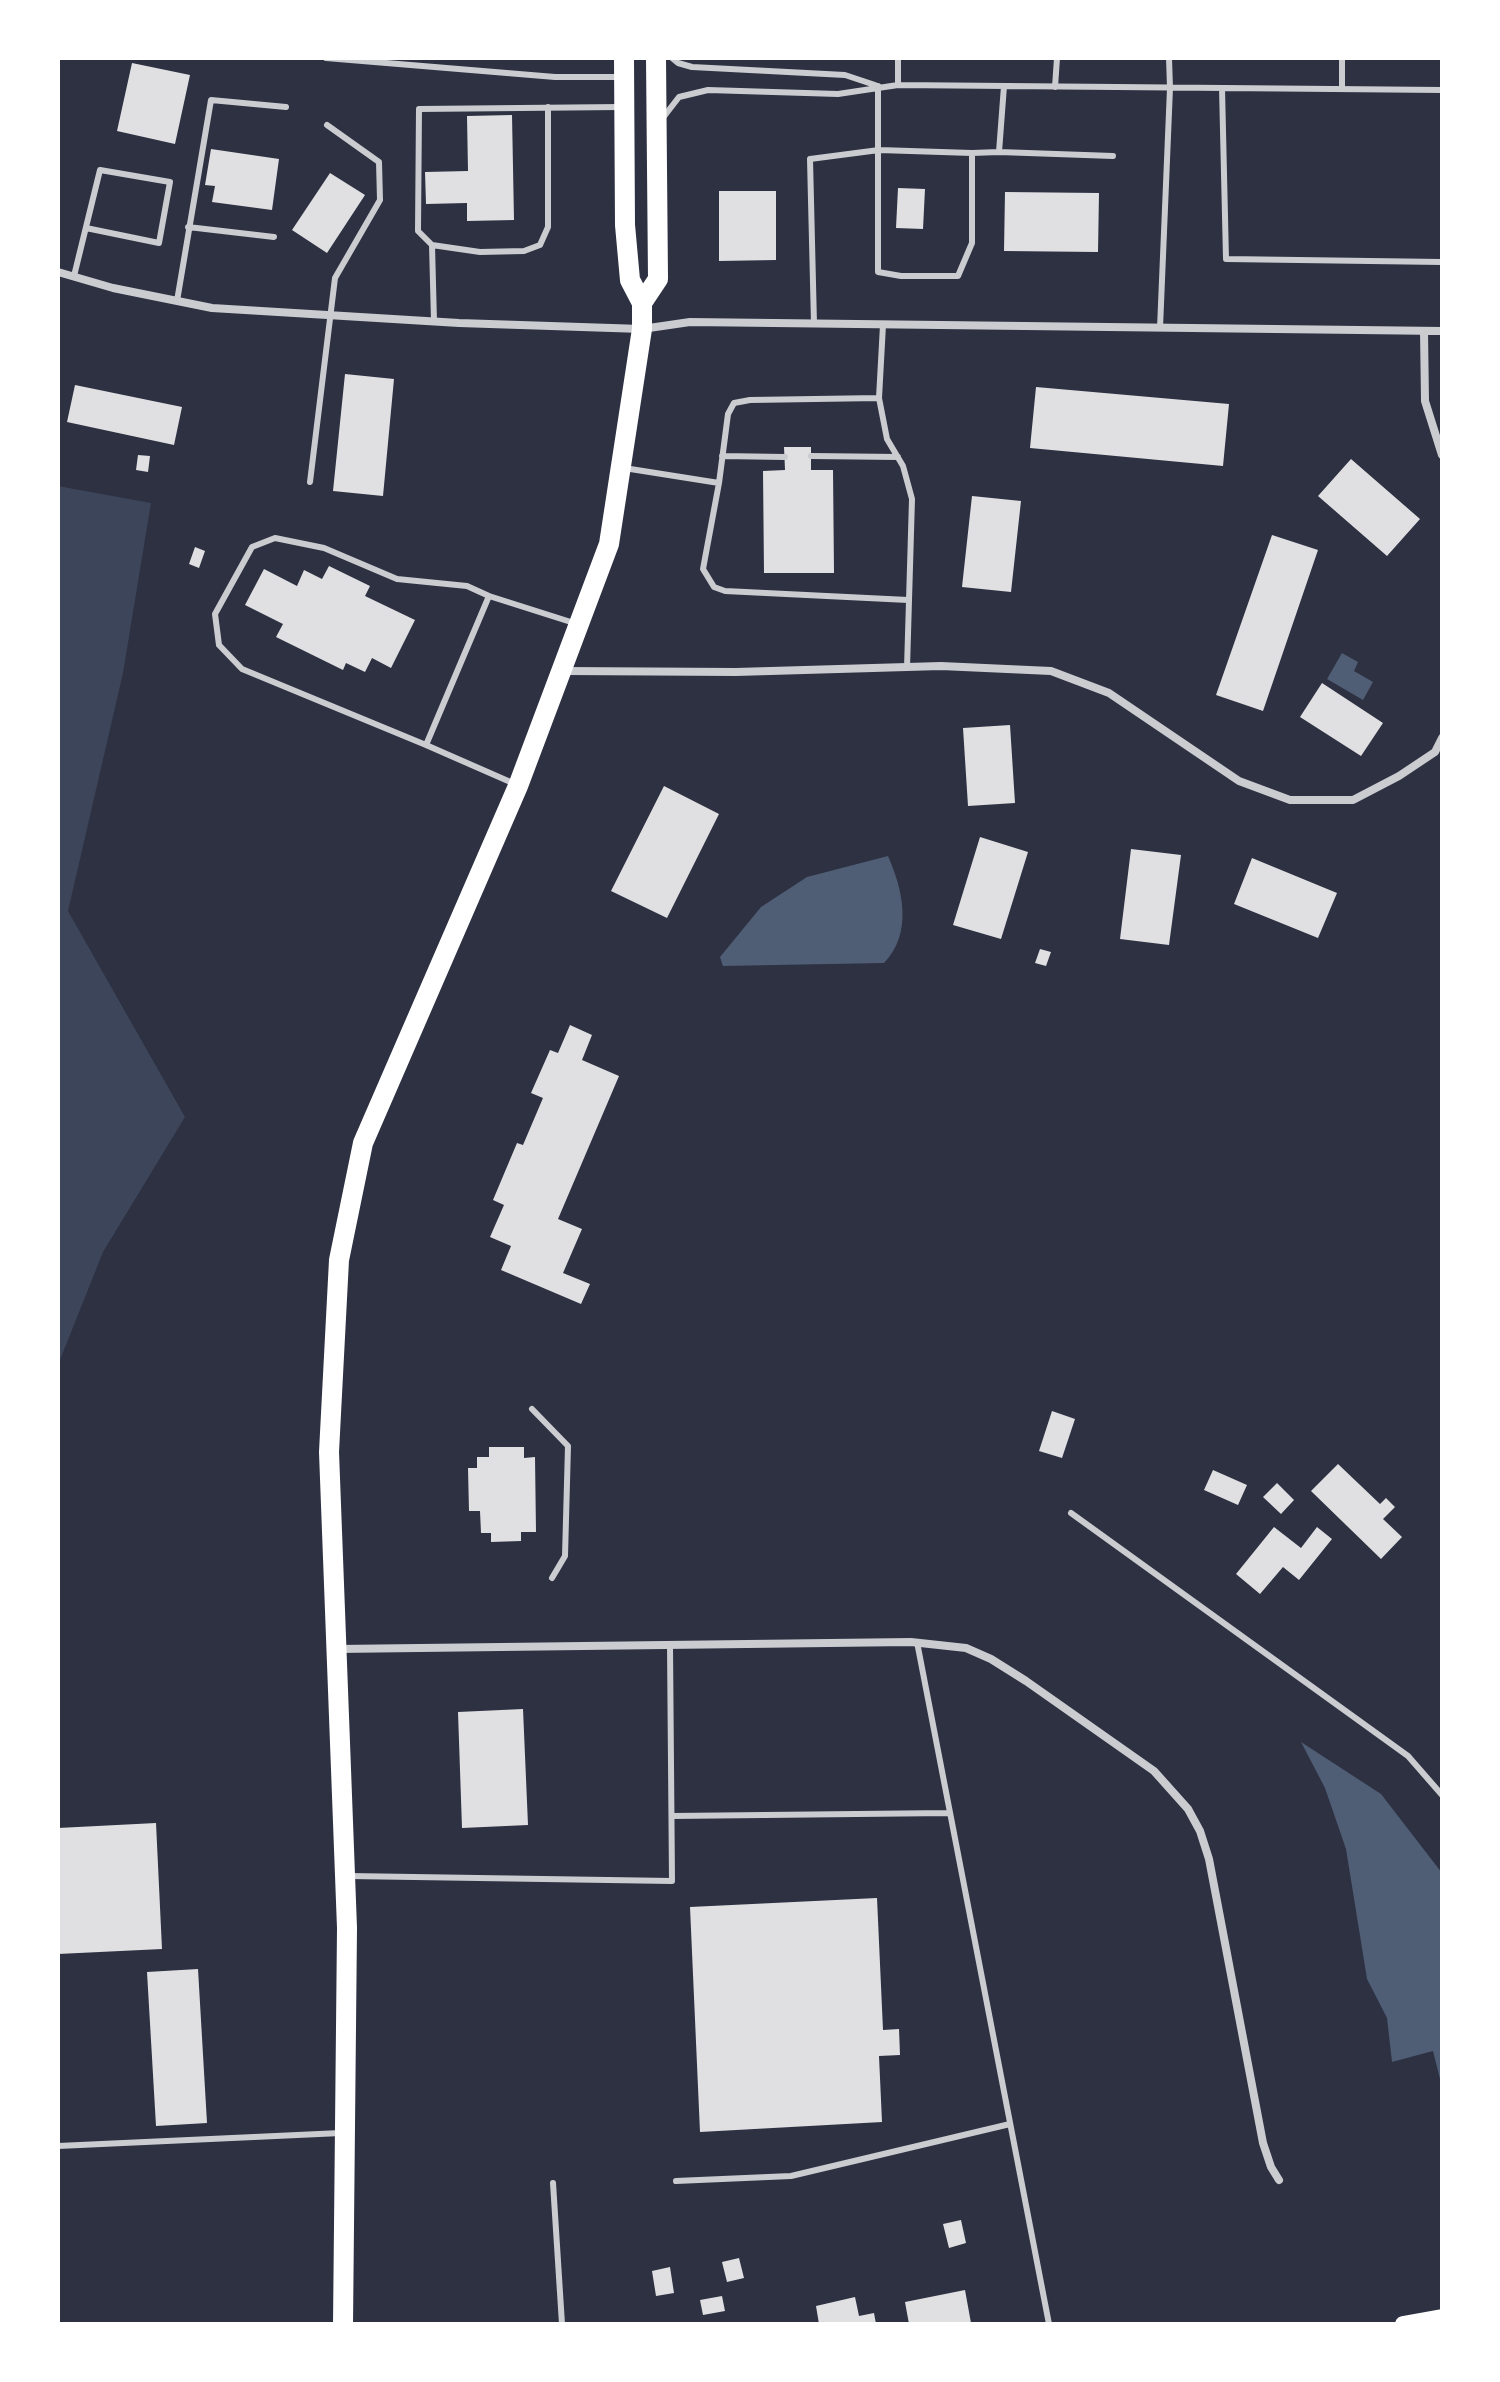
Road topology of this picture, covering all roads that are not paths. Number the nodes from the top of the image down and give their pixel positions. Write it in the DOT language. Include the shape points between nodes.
graph roads {
  1 [pos="326,58"];
  2 [pos="482,58"];
  3 [pos="656,58"];
  4 [pos="672,58"];
  5 [pos="898,58"];
  6 [pos="1057,58"];
  7 [pos="1169,58"];
  8 [pos="1342,58"];
  9 [pos="624,67"];
  10 [pos="481,70"];
  11 [pos="898,85"];
  12 [pos="878,86"];
  13 [pos="1004,86"];
  14 [pos="1055,87"];
  15 [pos="1170,88"];
  16 [pos="1222,88"];
  17 [pos="1342,89"];
  18 [pos="1442,90"];
  19 [pos="624,106"];
  20 [pos="286,107"];
  21 [pos="548,107"];
  22 [pos="327,125"];
  23 [pos="656,126"];
  24 [pos="879,150"];
  25 [pos="999,152"];
  26 [pos="972,153"];
  27 [pos="1113,156"];
  28 [pos="188,227"];
  29 [pos="86,228"];
  30 [pos="274,237"];
  31 [pos="432,245"];
  32 [pos="1442,262"];
  33 [pos="58,272"];
  34 [pos="74,276"];
  35 [pos="177,301"];
  36 [pos="642,303"];
  37 [pos="330,315"];
  38 [pos="434,321"];
  39 [pos="814,324"];
  40 [pos="883,325"];
  41 [pos="1160,328"];
  42 [pos="642,329"];
  43 [pos="1424,331"];
  44 [pos="1442,331"];
  45 [pos="879,398"];
  46 [pos="1442,455"];
  47 [pos="722,456"];
  48 [pos="811,456"];
  49 [pos="785,457"];
  50 [pos="898,457"];
  51 [pos="621,468"];
  52 [pos="310,482"];
  53 [pos="719,483"];
  54 [pos="489,596"];
  55 [pos="908,600"];
  56 [pos="580,625"];
  57 [pos="907,668"];
  58 [pos="563,671"];
  59 [pos="1442,738"];
  60 [pos="426,745"];
  61 [pos="518,786"];
  62 [pos="532,1409"];
  63 [pos="1071,1513"];
  64 [pos="552,1578"];
  65 [pos="917,1642"];
  66 [pos="670,1646"];
  67 [pos="336,1649"];
  68 [pos="1442,1795"];
  69 [pos="949,1813"];
  70 [pos="672,1816"];
  71 [pos="346,1875"];
  72 [pos="1010,2124"];
  73 [pos="345,2133"];
  74 [pos="58,2146"];
  75 [pos="1279,2180"];
  76 [pos="676,2181"];
  77 [pos="553,2183"];
  78 [pos="1442,2317"];
  79 [pos="343,2324"];
  80 [pos="562,2324"];
  81 [pos="1049,2324"];
  82 [pos="1403,2324"];
  1 -- 10 [label="lane"];
  2 -- 10 [label="lane"];
  3 -- 23 [label="main road"];
  4 -- 12 [label="lane" via="692,67 845,75"];
  5 -- 11 [label="lane"];
  6 -- 14 [label="lane"];
  7 -- 15 [label="lane"];
  8 -- 17 [label="lane"];
  9 -- 10 [label="lane" via="555,77"];
  9 -- 19 [label="main road"];
  11 -- 12 [label="lane"];
  11 -- 13 [label="lane"];
  12 -- 23 [label="lane" via="838,94 708,90 679,97"];
  12 -- 24 [label="lane"];
  13 -- 14 [label="lane"];
  13 -- 25 [label="lane"];
  14 -- 15 [label="lane"];
  15 -- 16 [label="lane"];
  15 -- 41 [label="lane"];
  16 -- 17 [label="lane"];
  16 -- 32 [label="lane" via="1226,259"];
  17 -- 18 [label="lane"];
  19 -- 21 [label="lane"];
  19 -- 36 [label="main road" via="626,239 630,280"];
  20 -- 28 [label="lane" via="211,100"];
  21 -- 31 [label="lane" via="548,227 540,245 524,251 480,252"];
  21 -- 31 [label="lane" via="419,109 418,231"];
  22 -- 37 [label="lane" via="379,162 380,200 335,278"];
  23 -- 36 [label="main road" via="658,279"];
  24 -- 26 [label="lane"];
  24 -- 26 [label="lane" via="878,272 901,276 958,276 972,243"];
  24 -- 39 [label="lane" via="810,159"];
  25 -- 26 [label="lane"];
  25 -- 27 [label="lane"];
  28 -- 30 [label="lane"];
  28 -- 35 [label="lane"];
  29 -- 29 [label="lane" via="100,170 170,182 159,243"];
  29 -- 34 [label="lane"];
  31 -- 38 [label="lane"];
  33 -- 34 [label="street"];
  34 -- 35 [label="street"];
  35 -- 37 [label="street"];
  36 -- 42 [label="main road"];
  37 -- 38 [label="street"];
  37 -- 52 [label="lane"];
  38 -- 42 [label="street"];
  39 -- 40 [label="street"];
  39 -- 42 [label="street" via="690,322"];
  40 -- 41 [label="street"];
  40 -- 45 [label="lane"];
  41 -- 43 [label="street"];
  42 -- 51 [label="main road"];
  43 -- 44 [label="street"];
  43 -- 46 [label="street" via="1425,401"];
  45 -- 47 [label="lane" via="734,403"];
  45 -- 50 [label="lane" via="887,439"];
  47 -- 49 [label="lane"];
  47 -- 53 [label="lane"];
  48 -- 50 [label="lane"];
  50 -- 55 [label="lane" via="912,499"];
  51 -- 53 [label="lane"];
  51 -- 56 [label="main road" via="609,544"];
  53 -- 55 [label="lane" via="703,569 714,587"];
  54 -- 56 [label="lane"];
  54 -- 60 [label="lane"];
  54 -- 60 [label="lane" via="467,586 397,579 324,548 275,538 252,547 215,614 219,645 242,669"];
  55 -- 57 [label="lane"];
  56 -- 58 [label="main road"];
  57 -- 58 [label="street"];
  57 -- 59 [label="street" via="1051,671 1109,693 1239,781 1290,800 1353,800 1435,752"];
  58 -- 61 [label="main road"];
  60 -- 61 [label="lane"];
  61 -- 67 [label="main road" via="363,1143 339,1260 336,1308 329,1452"];
  62 -- 64 [label="lane" via="568,1446 565,1556"];
  63 -- 68 [label="lane" via="1408,1756"];
  65 -- 66 [label="street"];
  65 -- 69 [label="lane"];
  65 -- 75 [label="street" via="966,1648 1014,1674 1154,1771 1188,1809 1209,1859 1263,2143"];
  66 -- 67 [label="street"];
  66 -- 70 [label="lane"];
  67 -- 71 [label="main road"];
  69 -- 70 [label="lane"];
  69 -- 72 [label="lane"];
  70 -- 71 [label="lane" via="672,1881"];
  71 -- 73 [label="main road"];
  72 -- 76 [label="lane" via="791,2176"];
  72 -- 81 [label="lane"];
  73 -- 74 [label="lane"];
  73 -- 79 [label="main road"];
  77 -- 80 [label="lane"];
  78 -- 82 [label="main road"];
}
